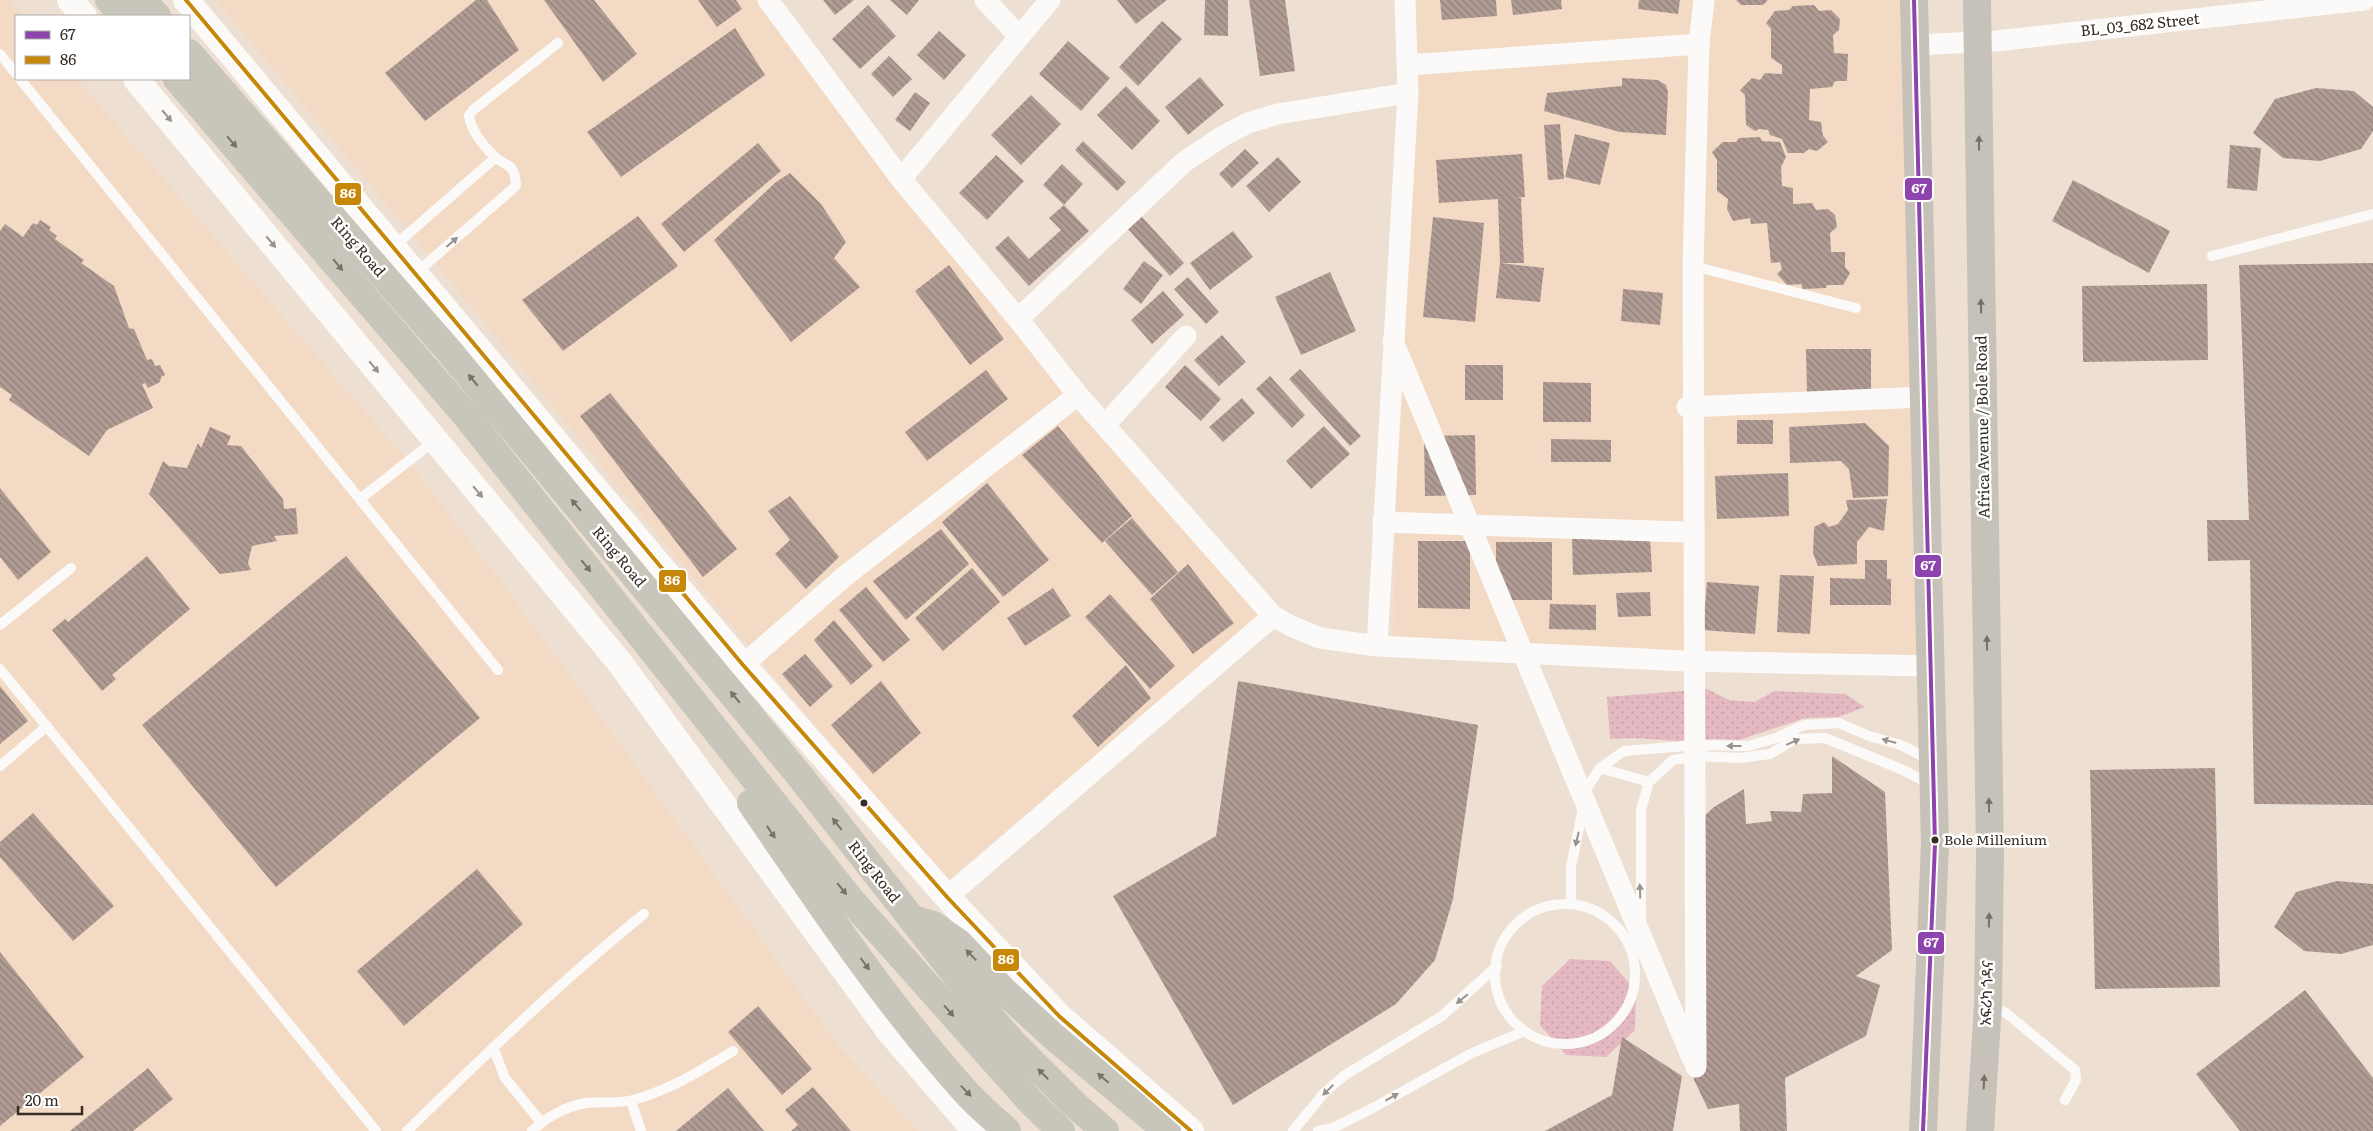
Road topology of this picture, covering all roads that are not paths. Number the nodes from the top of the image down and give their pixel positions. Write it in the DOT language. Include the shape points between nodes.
graph roads {
  1 [pos="70,0"];
  2 [pos="109,0"];
  3 [pos="142,0"];
  4 [pos="186,0"];
  5 [pos="768,0"];
  6 [pos="985,0"];
  7 [pos="1050,0"];
  8 [pos="1405,0"];
  9 [pos="1704,0"];
  10 [pos="1914,0"];
  11 [pos="1977,0"];
  12 [pos="2364,0"];
  13 [pos="2301,4"];
  14 [pos="83,15"];
  15 [pos="122,15"];
  16 [pos="156,15"];
  17 [pos="1019,36"];
  18 [pos="1978,42"];
  19 [pos="558,43"];
  20 [pos="1699,44"];
  21 [pos="1915,45"];
  22 [pos="0,54"];
  23 [pos="190,54"];
  24 [pos="1408,64"];
  25 [pos="15,73"];
  26 [pos="21,80"];
  27 [pos="137,80"];
  28 [pos="178,80"];
  29 [pos="1408,94"];
  30 [pos="495,158"];
  31 [pos="901,179"];
  32 [pos="2373,214"];
  33 [pos="393,247"];
  34 [pos="2212,256"];
  35 [pos="1693,266"];
  36 [pos="415,274"];
  37 [pos="1856,308"];
  38 [pos="1018,318"];
  39 [pos="1186,336"];
  40 [pos="1393,341"];
  41 [pos="1078,395"];
  42 [pos="1924,397"];
  43 [pos="1686,407"];
  44 [pos="1105,425"];
  45 [pos="435,441"];
  46 [pos="360,499"];
  47 [pos="1383,522"];
  48 [pos="1685,532"];
  49 [pos="71,568"];
  50 [pos="1274,616"];
  51 [pos="0,625"];
  52 [pos="1378,646"];
  53 [pos="1685,661"];
  54 [pos="743,665"];
  55 [pos="1930,666"];
  56 [pos="0,669"];
  57 [pos="498,670"];
  58 [pos="693,699"];
  59 [pos="47,726"];
  60 [pos="0,766"];
  61 [pos="1600,768"];
  62 [pos="1933,773"];
  63 [pos="1648,782"];
  64 [pos="1990,854"];
  65 [pos="947,897"];
  66 [pos="1571,902"];
  67 [pos="644,914"];
  68 [pos="910,918"];
  69 [pos="1635,956"];
  70 [pos="1497,966"];
  71 [pos="1988,1005"];
  72 [pos="1522,1032"];
  73 [pos="493,1047"];
  74 [pos="733,1051"];
  75 [pos="1696,1067"];
  76 [pos="2065,1100"];
  77 [pos="631,1101"];
  78 [pos="541,1122"];
  79 [pos="1335,1129"];
  80 [pos="376,1131"];
  81 [pos="407,1131"];
  82 [pos="532,1131"];
  83 [pos="640,1131"];
  84 [pos="975,1131"];
  85 [pos="1007,1131"];
  86 [pos="1061,1131"];
  87 [pos="1105,1131"];
  88 [pos="1167,1131"];
  89 [pos="1191,1131"];
  90 [pos="1293,1131"];
  91 [pos="1318,1131"];
  92 [pos="1923,1131"];
  93 [pos="1980,1131"];
  1 -- 14 [label="street"];
  2 -- 15 [label="highway"];
  3 -- 16 [label="highway"];
  4 -- 33 [label="street"];
  5 -- 31 [label="street"];
  6 -- 17 [label="street"];
  7 -- 17 [label="street"];
  8 -- 24 [label="street"];
  9 -- 20 [label="street"];
  10 -- 21 [label="main road"];
  11 -- 18 [label="main road, Africa Avenue / Bole Road"];
  12 -- 13 [label="street, BL_03_682 Street"];
  13 -- 18 [label="street, BL_03_682 Street"];
  17 -- 31 [label="street"];
  18 -- 21 [label="street, BL_03_682 Street"];
  64 -- 18 [label="main road, Africa Avenue / Bole Road, one-way"];
  19 -- 30 [label="lane" via="469,116 470,126"];
  20 -- 24 [label="street"];
  20 -- 35 [label="street"];
  21 -- 42 [label="main road"];
  22 -- 25 [label="lane"];
  68 -- 23 [label="highway, Ring Road, one-way" via="799,775 449,351"];
  24 -- 29 [label="street"];
  26 -- 46 [label="lane"];
  27 -- 45 [label="street, one-way"];
  28 -- 58 [label="highway, Ring Road, one-way" via="468,418"];
  29 -- 38 [label="street" via="1278,114 1248,123 1223,136 1184,162"];
  29 -- 40 [label="street"];
  30 -- 33 [label="lane"];
  36 -- 30 [label="lane, one-way" via="516,186 512,170 506,162"];
  31 -- 38 [label="street"];
  32 -- 34 [label="lane"];
  33 -- 36 [label="street"];
  35 -- 37 [label="lane"];
  35 -- 75 [label="street"];
  36 -- 54 [label="street"];
  38 -- 41 [label="street"];
  39 -- 44 [label="street"];
  40 -- 47 [label="street"];
  40 -- 75 [label="street"];
  41 -- 44 [label="street"];
  41 -- 54 [label="street" via="845,576"];
  42 -- 43 [label="street"];
  42 -- 55 [label="main road"];
  43 -- 48 [label="street"];
  43 -- 75 [label="street"];
  44 -- 50 [label="street"];
  45 -- 46 [label="lane"];
  45 -- 84 [label="street, one-way" via="620,663 889,1032"];
  46 -- 57 [label="lane"];
  47 -- 48 [label="street"];
  47 -- 52 [label="street"];
  48 -- 53 [label="street"];
  49 -- 51 [label="lane"];
  50 -- 52 [label="street" via="1320,638"];
  50 -- 65 [label="street"];
  52 -- 53 [label="street"];
  53 -- 55 [label="street"];
  54 -- 65 [label="street"];
  55 -- 62 [label="main road"];
  56 -- 59 [label="lane"];
  58 -- 85 [label="highway, one-way" via="723,762 831,920 964,1090"];
  58 -- 86 [label="highway, Ring Road, one-way" via="850,899"];
  59 -- 60 [label="lane"];
  59 -- 80 [label="lane"];
  62 -- 61 [label="lane, one-way" via="1901,745 1839,723 1804,725 1748,746 1698,745 1624,751"];
  61 -- 63 [label="lane"];
  61 -- 66 [label="lane, one-way" via="1587,788 1571,867"];
  63 -- 62 [label="lane, one-way" via="1673,760 1770,754 1795,739 1814,737 1826,738 1903,770"];
  62 -- 92 [label="main road" via="1935,844"];
  69 -- 63 [label="lane, one-way" via="1642,940 1641,810"];
  71 -- 64 [label="main road, አፍሪካ ጎዳና, one-way"];
  65 -- 89 [label="street" via="1059,1016"];
  66 -- 69 [label="lane" via="1612,919"];
  66 -- 70 [label="lane" via="1528,912 1498,948"];
  67 -- 73 [label="lane"];
  87 -- 68 [label="highway, Ring Road, one-way" via="1013,1043"];
  88 -- 68 [label="highway, one-way" via="1054,1037 959,943 933,925"];
  69 -- 72 [label="lane" via="1633,1000 1606,1035 1564,1047"];
  70 -- 72 [label="lane" via="1496,996"];
  70 -- 90 [label="lane, one-way" via="1442,1016 1344,1075"];
  71 -- 76 [label="lane" via="2006,1013 2075,1070 2076,1080"];
  93 -- 71 [label="main road, አፍሪካ ጎዳና, one-way"];
  79 -- 72 [label="lane, one-way" via="1470,1054"];
  73 -- 78 [label="lane" via="506,1078"];
  73 -- 81 [label="lane"];
  74 -- 77 [label="lane" via="688,1080"];
  77 -- 78 [label="lane" via="587,1103"];
  77 -- 83 [label="lane"];
  78 -- 82 [label="lane"];
  79 -- 91 [label="lane"];
}
